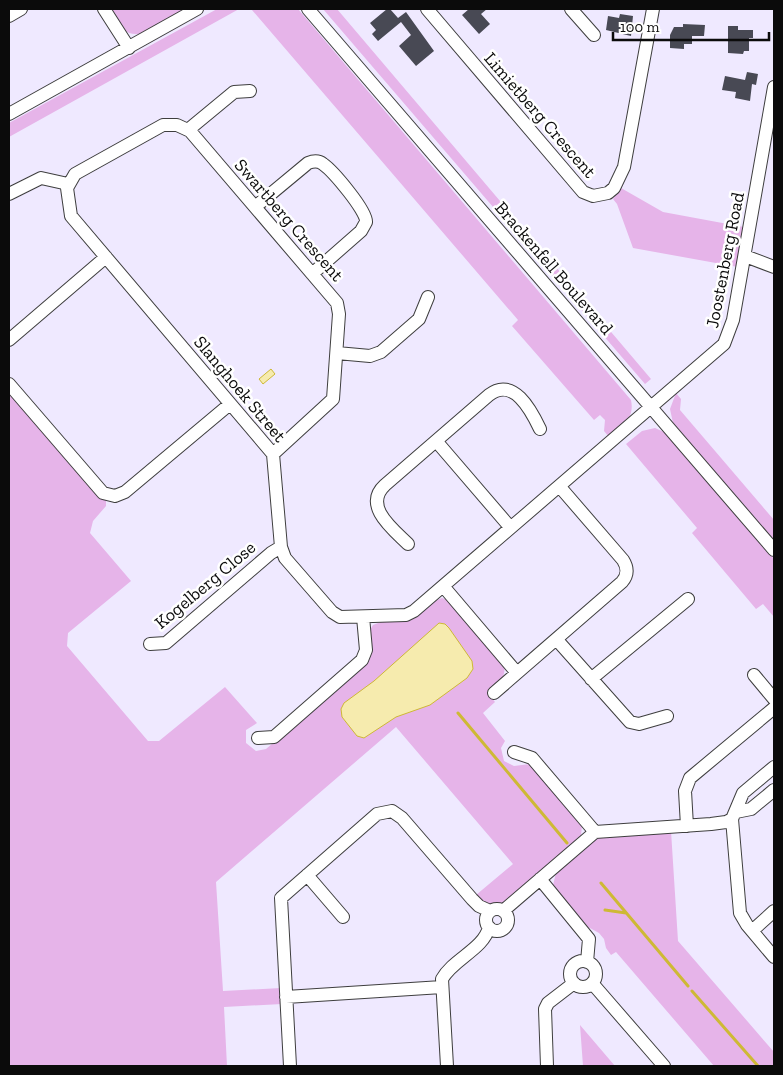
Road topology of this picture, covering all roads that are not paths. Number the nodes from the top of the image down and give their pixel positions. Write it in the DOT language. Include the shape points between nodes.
graph roads {
  1 [pos="21,9"];
  2 [pos="104,9"];
  3 [pos="197,9"];
  4 [pos="308,9"];
  5 [pos="426,9"];
  6 [pos="653,9"];
  7 [pos="575,10"];
  8 [pos="9,16"];
  9 [pos="594,35"];
  10 [pos="129,48"];
  11 [pos="774,87"];
  12 [pos="250,90"];
  13 [pos="9,114"];
  14 [pos="188,130"];
  15 [pos="68,184"];
  16 [pos="9,194"];
  17 [pos="255,207"];
  18 [pos="745,256"];
  19 [pos="106,257"];
  20 [pos="774,266"];
  21 [pos="312,274"];
  22 [pos="428,297"];
  23 [pos="9,340"];
  24 [pos="337,353"];
  25 [pos="9,384"];
  26 [pos="230,404"];
  27 [pos="652,407"];
  28 [pos="540,429"];
  29 [pos="437,442"];
  30 [pos="273,454"];
  31 [pos="597,455"];
  32 [pos="560,487"];
  33 [pos="510,527"];
  34 [pos="408,544"];
  35 [pos="281,547"];
  36 [pos="774,550"];
  37 [pos="443,586"];
  38 [pos="688,599"];
  39 [pos="363,617"];
  40 [pos="557,640"];
  41 [pos="150,644"];
  42 [pos="517,673"];
  43 [pos="754,675"];
  44 [pos="591,679"];
  45 [pos="494,693"];
  46 [pos="774,699"];
  47 [pos="774,708"];
  48 [pos="667,716"];
  49 [pos="258,738"];
  50 [pos="514,752"];
  51 [pos="774,767"];
  52 [pos="774,790"];
  53 [pos="734,815"];
  54 [pos="687,826"];
  55 [pos="595,832"];
  56 [pos="307,875"];
  57 [pos="540,879"];
  58 [pos="490,911"];
  59 [pos="503,911"];
  60 [pos="774,911"];
  61 [pos="343,918"];
  62 [pos="489,927"];
  63 [pos="752,931"];
  64 [pos="774,957"];
  65 [pos="587,962"];
  66 [pos="574,983"];
  67 [pos="592,983"];
  68 [pos="442,987"];
  69 [pos="286,997"];
  70 [pos="290,1066"];
  71 [pos="447,1066"];
  72 [pos="546,1066"];
  73 [pos="664,1066"];
  1 -- 8 [label="street"];
  2 -- 10 [label="street"];
  3 -- 10 [label="street"];
  4 -- 27 [label="street, Brackenfell Boulevard"];
  5 -- 6 [label="street, Limietberg Crescent" via="583,192 598,197 614,188 627,159"];
  7 -- 9 [label="street"];
  10 -- 13 [label="street"];
  11 -- 18 [label="street, Joostenberg Road"];
  12 -- 14 [label="street" via="234,92"];
  14 -- 15 [label="street" via="177,125 163,125 79,171"];
  14 -- 17 [label="street, Swartberg Crescent"];
  15 -- 16 [label="street" via="41,178"];
  15 -- 19 [label="street, Slanghoek Street" via="70,214"];
  17 -- 21 [label="street, Swartberg Crescent"];
  17 -- 21 [label="street" via="308,163 316,161 326,166 364,211 366,222 361,232"];
  18 -- 20 [label="street"];
  18 -- 27 [label="street, Joostenberg Road" via="728,338"];
  19 -- 23 [label="street"];
  19 -- 26 [label="street, Slanghoek Street"];
  21 -- 24 [label="street, Swartberg Crescent" via="339,307"];
  22 -- 24 [label="street" via="418,319 381,352 370,356"];
  24 -- 30 [label="street, Swartberg Crescent" via="332,402"];
  25 -- 26 [label="street" via="103,493 111,496 122,495"];
  26 -- 30 [label="street, Slanghoek Street"];
  27 -- 31 [label="street, Joostenberg Road"];
  27 -- 36 [label="street, Brackenfell Boulevard"];
  28 -- 29 [label="street" via="517,394 504,389 489,395"];
  29 -- 33 [label="street"];
  29 -- 34 [label="street" via="384,485 378,495 381,517"];
  30 -- 35 [label="street, Slanghoek Street"];
  31 -- 32 [label="street, Slanghoek Street"];
  32 -- 33 [label="street, Slanghoek Street"];
  32 -- 40 [label="street" via="623,560 627,572 622,582"];
  33 -- 37 [label="street, Slanghoek Street"];
  35 -- 39 [label="street, Slanghoek Street" via="288,561 335,615"];
  35 -- 41 [label="street, Kogelberg Close" via="166,643"];
  37 -- 39 [label="street, Slanghoek Street" via="409,614"];
  37 -- 42 [label="street"];
  38 -- 44 [label="street"];
  39 -- 49 [label="street" via="366,650 362,660 274,737"];
  40 -- 42 [label="street"];
  40 -- 44 [label="street"];
  42 -- 45 [label="street"];
  43 -- 46 [label="street"];
  44 -- 48 [label="street" via="630,722 639,724"];
  47 -- 54 [label="street" via="687,782 684,791"];
  50 -- 55 [label="street" via="532,758"];
  51 -- 53 [label="street" via="743,792"];
  52 -- 53 [label="street" via="751,809"];
  53 -- 54 [label="street" via="723,823"];
  53 -- 63 [label="street" via="739,908"];
  54 -- 55 [label="street"];
  55 -- 57 [label="street"];
  56 -- 58 [label="street" via="377,814 392,811 402,818 479,906"];
  56 -- 61 [label="street"];
  56 -- 69 [label="street" via="279,903"];
  57 -- 59 [label="street"];
  57 -- 65 [label="street" via="589,939"];
  58 -- 59 [label="street"];
  58 -- 62 [label="street" via="486,921"];
  59 -- 62 [label="street" via="507,917 505,927 495,930"];
  60 -- 63 [label="street"];
  62 -- 68 [label="street" via="487,936 446,971"];
  63 -- 64 [label="street"];
  65 -- 66 [label="street" via="579,962 572,967 570,975"];
  65 -- 67 [label="street" via="595,971"];
  66 -- 67 [label="street" via="585,987"];
  66 -- 72 [label="street" via="544,1009"];
  67 -- 73 [label="street"];
  68 -- 69 [label="street"];
  68 -- 71 [label="street"];
  69 -- 70 [label="street"];
}
